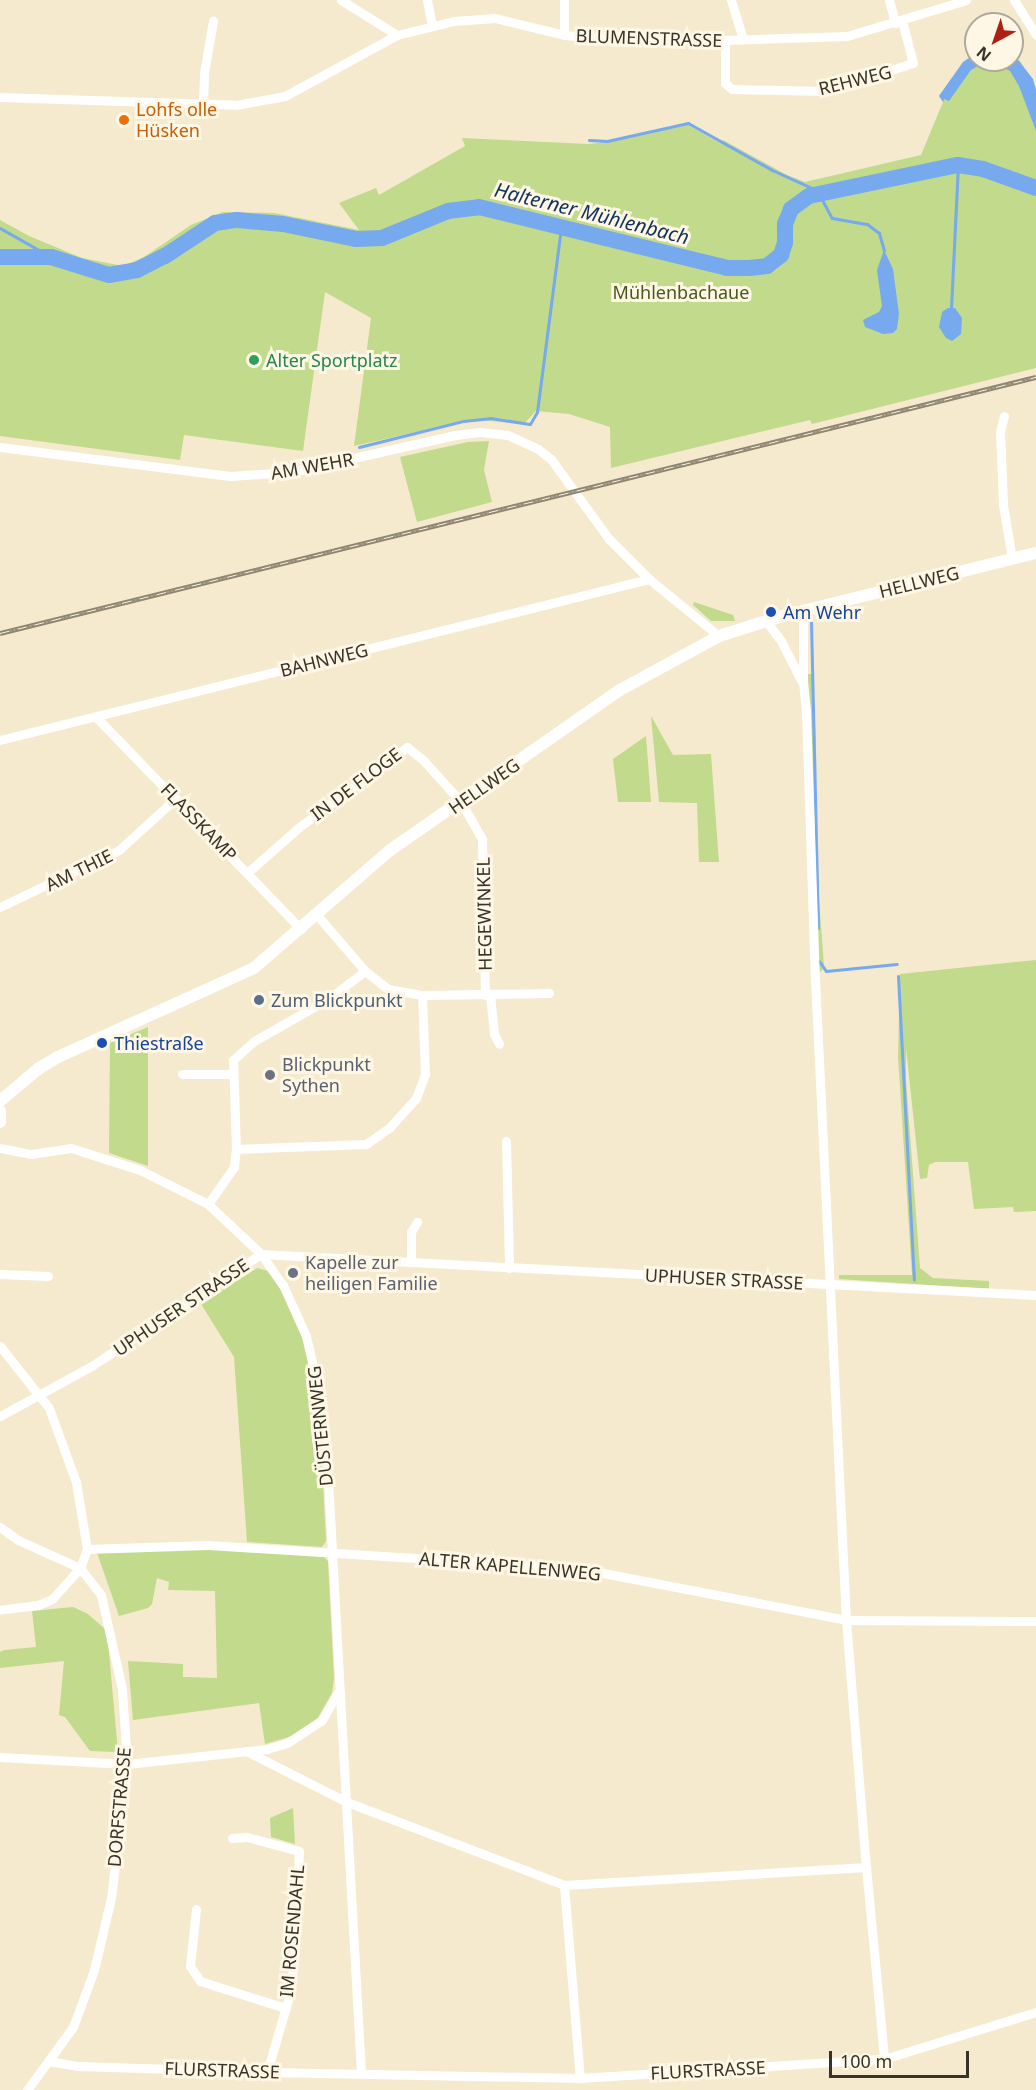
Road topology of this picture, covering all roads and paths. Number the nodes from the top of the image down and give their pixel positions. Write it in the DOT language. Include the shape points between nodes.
graph roads {
  1 [pos="341,0"];
  2 [pos="427,0"];
  3 [pos="564,0"];
  4 [pos="731,0"];
  5 [pos="889,0"];
  6 [pos="966,0"];
  7 [pos="1014,0"];
  8 [pos="213,21"];
  9 [pos="898,22"];
  10 [pos="432,25"];
  11 [pos="397,35"];
  12 [pos="564,35"];
  13 [pos="1036,35"];
  14 [pos="742,39"];
  15 [pos="725,40"];
  16 [pos="0,97"];
  17 [pos="202,104"];
  18 [pos="1004,416"];
  19 [pos="0,447"];
  20 [pos="1036,553"];
  21 [pos="1012,559"];
  22 [pos="649,579"];
  23 [pos="803,611"];
  24 [pos="766,621"];
  25 [pos="719,636"];
  26 [pos="802,682"];
  27 [pos="96,717"];
  28 [pos="0,740"];
  29 [pos="176,798"];
  30 [pos="461,802"];
  31 [pos="247,873"];
  32 [pos="0,907"];
  33 [pos="316,915"];
  34 [pos="301,929"];
  35 [pos="365,971"];
  36 [pos="549,993"];
  37 [pos="422,995"];
  38 [pos="488,995"];
  39 [pos="499,1044"];
  40 [pos="182,1074"];
  41 [pos="233,1074"];
  42 [pos="0,1101"];
  43 [pos="0,1111"];
  44 [pos="0,1122"];
  45 [pos="506,1141"];
  46 [pos="0,1148"];
  47 [pos="236,1149"];
  48 [pos="208,1204"];
  49 [pos="417,1221"];
  50 [pos="261,1254"];
  51 [pos="411,1262"];
  52 [pos="509,1268"];
  53 [pos="0,1274"];
  54 [pos="48,1276"];
  55 [pos="831,1285"];
  56 [pos="1036,1295"];
  57 [pos="0,1346"];
  58 [pos="39,1396"];
  59 [pos="0,1416"];
  60 [pos="0,1527"];
  61 [pos="87,1549"];
  62 [pos="331,1553"];
  63 [pos="80,1568"];
  64 [pos="0,1610"];
  65 [pos="846,1620"];
  66 [pos="1036,1621"];
  67 [pos="340,1689"];
  68 [pos="246,1751"];
  69 [pos="0,1757"];
  70 [pos="127,1764"];
  71 [pos="347,1802"];
  72 [pos="232,1838"];
  73 [pos="866,1867"];
  74 [pos="564,1885"];
  75 [pos="196,1909"];
  76 [pos="285,2008"];
  77 [pos="1036,2012"];
  78 [pos="884,2059"];
  79 [pos="50,2061"];
  80 [pos="267,2072"];
  81 [pos="361,2073"];
  82 [pos="580,2078"];
  83 [pos="27,2090"];
  1 -- 11 [label="street"];
  2 -- 10 [label="street"];
  3 -- 12 [label="street"];
  4 -- 14 [label="street"];
  5 -- 9 [label="street"];
  6 -- 9 [label="street, BLUMENSTRASSE"];
  7 -- 13 [label="street"];
  8 -- 17 [label="street"];
  9 -- 14 [label="street, BLUMENSTRASSE" via="847,36"];
  9 -- 15 [label="street, REHWEG" via="913,63 825,91 732,89 725,83"];
  10 -- 11 [label="street, BLUMENSTRASSE"];
  10 -- 12 [label="street, BLUMENSTRASSE" via="495,18"];
  11 -- 17 [label="street, BLUMENSTRASSE" via="285,96 236,105"];
  12 -- 15 [label="street, BLUMENSTRASSE" via="621,40"];
  14 -- 15 [label="street, BLUMENSTRASSE"];
  16 -- 17 [label="street, BLUMENSTRASSE"];
  18 -- 21 [label="street" via="1000,432 1003,505"];
  19 -- 22 [label="street, AM WEHR" via="230,476 292,472 455,435 508,435 551,459 609,539"];
  20 -- 21 [label="street, HELLWEG"];
  21 -- 23 [label="street, HELLWEG"];
  22 -- 25 [label="street, AM WEHR"];
  22 -- 27 [label="street, BAHNWEG"];
  23 -- 24 [label="street, HELLWEG"];
  23 -- 26 [label="street"];
  24 -- 25 [label="street, HELLWEG"];
  24 -- 26 [label="street"];
  25 -- 30 [label="street, HELLWEG" via="620,690"];
  26 -- 55 [label="street"];
  27 -- 28 [label="street, BAHNWEG"];
  27 -- 29 [label="street, FLASSKAMP"];
  29 -- 31 [label="street, FLASSKAMP"];
  29 -- 32 [label="street, AM THIE" via="119,850"];
  30 -- 31 [label="street, IN DE FLOGE" via="407,747 298,828"];
  30 -- 33 [label="street, HELLWEG" via="389,851"];
  30 -- 38 [label="street, HEGEWINKEL" via="482,839"];
  31 -- 34 [label="street, FLASSKAMP"];
  33 -- 34 [label="street, HELLWEG"];
  33 -- 35 [label="street"];
  34 -- 42 [label="street, HELLWEG" via="254,968 58,1057"];
  35 -- 37 [label="street" via="388,989"];
  35 -- 41 [label="street" via="328,999 254,1041 233,1060"];
  36 -- 38 [label="street"];
  37 -- 38 [label="street"];
  37 -- 47 [label="street" via="425,1074 416,1098 390,1127 366,1144"];
  38 -- 39 [label="street, HEGEWINKEL"];
  40 -- 41 [label="street"];
  41 -- 47 [label="street"];
  43 -- 44 [label="street"];
  45 -- 52 [label="street"];
  46 -- 48 [label="street, DÜSTERNWEG" via="30,1154 71,1148 140,1170"];
  47 -- 48 [label="street" via="234,1167"];
  48 -- 50 [label="street, DÜSTERNWEG"];
  49 -- 51 [label="street" via="411,1232"];
  50 -- 51 [label="street, UPHUSER STRASSE"];
  50 -- 58 [label="street, UPHUSER STRASSE"];
  50 -- 62 [label="street, DÜSTERNWEG" via="296,1310 314,1363 326,1443"];
  51 -- 52 [label="street, UPHUSER STRASSE"];
  52 -- 55 [label="street, UPHUSER STRASSE"];
  53 -- 54 [label="street"];
  55 -- 56 [label="street, UPHUSER STRASSE"];
  55 -- 65 [label="street"];
  57 -- 58 [label="street"];
  58 -- 59 [label="street, UPHUSER STRASSE"];
  58 -- 61 [label="street" via="48,1408 76,1482"];
  60 -- 63 [label="street, DORFSTRASSE" via="18,1540"];
  61 -- 62 [label="street, ALTER KAPELLENWEG" via="208,1545"];
  61 -- 63 [label="street"];
  62 -- 65 [label="street, ALTER KAPELLENWEG" via="577,1568"];
  62 -- 67 [label="street, DÜSTERNWEG"];
  63 -- 64 [label="street" via="52,1599"];
  63 -- 70 [label="street, DORFSTRASSE" via="101,1595 108,1614 122,1689"];
  65 -- 66 [label="street, ALTER KAPELLENWEG"];
  65 -- 73 [label="street"];
  67 -- 68 [label="street" via="322,1720 307,1731 287,1743"];
  67 -- 71 [label="street, DÜSTERNWEG"];
  68 -- 70 [label="street"];
  68 -- 71 [label="street"];
  69 -- 70 [label="street"];
  70 -- 79 [label="street, DORFSTRASSE" via="111,1898 94,1970 73,2027"];
  71 -- 74 [label="street"];
  71 -- 81 [label="street, DÜSTERNWEG"];
  72 -- 76 [label="street, IM ROSENDAHL" via="247,1837 299,1851 294,1952"];
  73 -- 74 [label="street"];
  73 -- 78 [label="street"];
  74 -- 82 [label="street"];
  75 -- 76 [label="street, IM ROSENDAHL" via="190,1966 200,1981"];
  76 -- 80 [label="street, IM ROSENDAHL"];
  77 -- 78 [label="street, FLURSTRASSE"];
  78 -- 82 [label="street, FLURSTRASSE"];
  79 -- 80 [label="street, FLURSTRASSE" via="77,2066"];
  79 -- 83 [label="street, DORFSTRASSE"];
  80 -- 81 [label="street, FLURSTRASSE"];
  81 -- 82 [label="street, FLURSTRASSE"];
}
